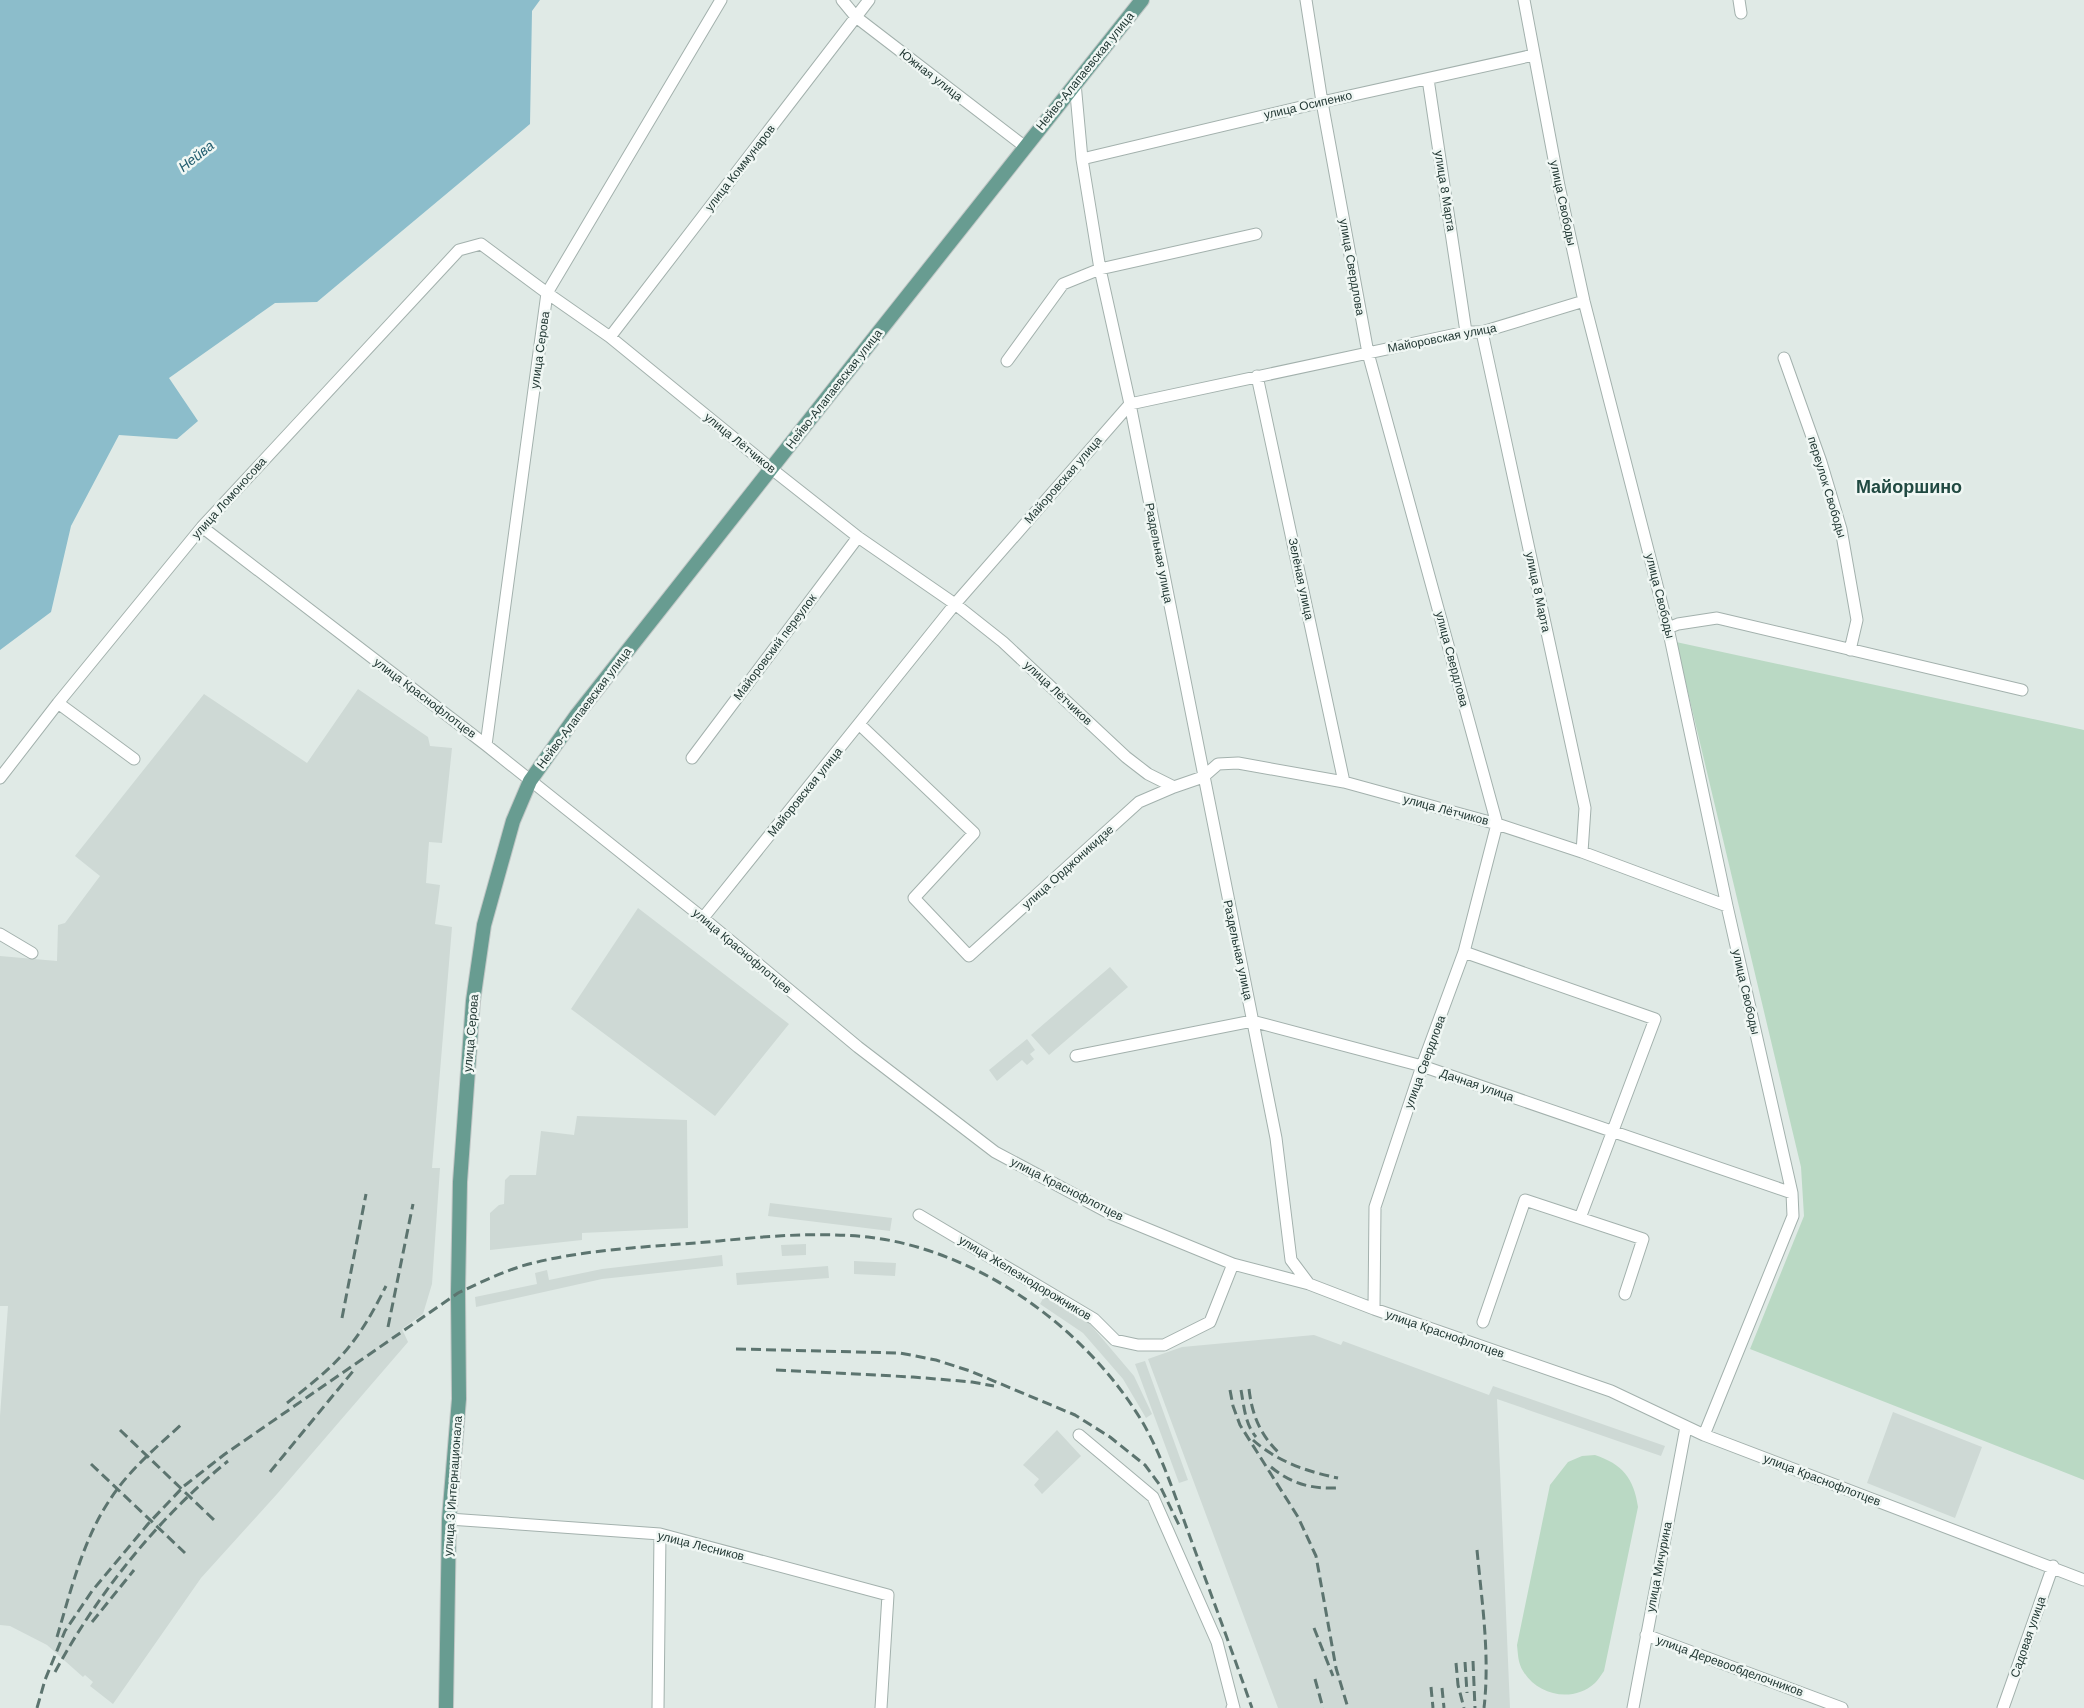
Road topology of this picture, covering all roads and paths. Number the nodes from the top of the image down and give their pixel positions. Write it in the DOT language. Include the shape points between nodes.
graph roads {
  1 [pos="721,0"];
  2 [pos="842,0"];
  3 [pos="869,0"];
  4 [pos="1142,0"];
  5 [pos="1306,0"];
  6 [pos="1524,0"];
  7 [pos="1739,0"];
  8 [pos="1741,12"];
  9 [pos="856,17"];
  10 [pos="1534,55"];
  11 [pos="1428,79"];
  12 [pos="1075,84"];
  13 [pos="1322,102"];
  14 [pos="1024,146"];
  15 [pos="1082,159"];
  16 [pos="1256,234"];
  17 [pos="481,244"];
  18 [pos="1100,270"];
  19 [pos="547,294"];
  20 [pos="1584,301"];
  21 [pos="1466,332"];
  22 [pos="1482,332"];
  23 [pos="610,337"];
  24 [pos="1368,353"];
  25 [pos="1784,358"];
  26 [pos="1007,361"];
  27 [pos="1257,376"];
  28 [pos="1130,404"];
  29 [pos="771,469"];
  30 [pos="202,527"];
  31 [pos="858,536"];
  32 [pos="955,604"];
  33 [pos="1668,628"];
  34 [pos="1850,650"];
  35 [pos="2022,690"];
  36 [pos="58,703"];
  37 [pos="859,724"];
  38 [pos="486,745"];
  39 [pos="692,758"];
  40 [pos="134,759"];
  41 [pos="1203,777"];
  42 [pos="0,778"];
  43 [pos="530,780"];
  44 [pos="1344,782"];
  45 [pos="1174,787"];
  46 [pos="1497,824"];
  47 [pos="1582,852"];
  48 [pos="1727,906"];
  49 [pos="703,918"];
  50 [pos="0,934"];
  51 [pos="1464,952"];
  52 [pos="32,953"];
  53 [pos="1252,1020"];
  54 [pos="1076,1056"];
  55 [pos="1422,1066"];
  56 [pos="1612,1132"];
  57 [pos="1792,1193"];
  58 [pos="920,1214"];
  59 [pos="1580,1218"];
  60 [pos="1234,1264"];
  61 [pos="1309,1284"];
  62 [pos="458,1293"];
  63 [pos="1625,1294"];
  64 [pos="1374,1309"];
  65 [pos="1482,1322"];
  66 [pos="1686,1427"];
  67 [pos="1079,1435"];
  68 [pos="1704,1435"];
  69 [pos="449,1519"];
  70 [pos="660,1534"];
  71 [pos="2053,1566"];
  72 [pos="2084,1580"];
  73 [pos="1646,1635"];
  74 [pos="446,1708"];
  75 [pos="658,1708"];
  76 [pos="881,1708"];
  77 [pos="1233,1708"];
  78 [pos="1633,1708"];
  79 [pos="1842,1708"];
  80 [pos="2003,1708"];
  1 -- 19 [label="street, улица Серова"];
  2 -- 9 [label="street, Южная улица"];
  3 -- 9 [label="street, улица Коммунаров"];
  4 -- 12 [label="main road, Нейво-Алапаевская улица"];
  5 -- 13 [label="street, улица Свердлова"];
  6 -- 10 [label="street, улица Свободы"];
  7 -- 8 [label="street"];
  9 -- 14 [label="street, Южная улица"];
  9 -- 23 [label="street, улица Коммунаров"];
  10 -- 11 [label="street, улица Осипенко"];
  10 -- 20 [label="street, улица Свободы"];
  11 -- 13 [label="street, улица Осипенко"];
  11 -- 21 [label="street, улица 8 Марта"];
  12 -- 15 [label="street, Раздельная улица"];
  12 -- 29 [label="main road, Нейво-Алапаевская улица"];
  13 -- 15 [label="street, улица Осипенко"];
  13 -- 24 [label="street, улица Свердлова"];
  15 -- 18 [label="street, Раздельная улица"];
  16 -- 18 [label="street"];
  17 -- 19 [label="street, улица Лётчиков"];
  17 -- 30 [label="street, улица Ломоносова" via="459,250"];
  18 -- 26 [label="street" via="1063,284"];
  18 -- 28 [label="street, Раздельная улица"];
  19 -- 23 [label="street, улица Лётчиков"];
  19 -- 38 [label="street, улица Серова"];
  20 -- 22 [label="street, Майоровская улица"];
  20 -- 33 [label="street, улица Свободы"];
  21 -- 22 [label="street, Майоровская улица"];
  21 -- 24 [label="street, Майоровская улица"];
  22 -- 47 [label="street, улица 8 Марта" via="1584,808"];
  23 -- 29 [label="street, улица Лётчиков"];
  24 -- 27 [label="street, Майоровская улица"];
  24 -- 46 [label="street, улица Свердлова"];
  25 -- 34 [label="street, переулок Свободы" via="1841,529 1857,620"];
  27 -- 28 [label="street, Майоровская улица"];
  27 -- 44 [label="street, Зелёная улица"];
  28 -- 32 [label="street, Майоровская улица"];
  28 -- 41 [label="street, Раздельная улица"];
  29 -- 31 [label="street, улица Лётчиков"];
  29 -- 43 [label="main road, Нейво-Алапаевская улица" via="576,716"];
  30 -- 36 [label="street, улица Ломоносова"];
  30 -- 38 [label="street, улица Краснофлотцев"];
  31 -- 32 [label="street, улица Лётчиков"];
  31 -- 39 [label="street, Майоровский переулок"];
  32 -- 37 [label="street, Майоровская улица"];
  32 -- 45 [label="street, улица Лётчиков" via="1003,642 1126,757 1148,774"];
  33 -- 34 [label="street" via="1717,618"];
  33 -- 48 [label="street, улица Свободы"];
  34 -- 35 [label="street"];
  36 -- 40 [label="street"];
  36 -- 42 [label="street, улица Ломоносова"];
  37 -- 45 [label="street, улица Орджоникидзе" via="974,832 914,898 969,956 1139,802"];
  37 -- 49 [label="street, Майоровская улица"];
  38 -- 43 [label="street, улица Краснофлотцев"];
  41 -- 44 [label="street, улица Лётчиков" via="1218,764 1238,763"];
  41 -- 45 [label="street, улица Лётчиков"];
  41 -- 53 [label="street, Раздельная улица"];
  43 -- 49 [label="street, улица Краснофлотцев"];
  43 -- 62 [label="main road, улица Серова" via="513,821 484,925 473,1001 460,1182"];
  44 -- 46 [label="street, улица Лётчиков"];
  46 -- 47 [label="street, улица Лётчиков"];
  46 -- 51 [label="street, улица Свердлова"];
  47 -- 48 [label="street, улица Лётчиков"];
  48 -- 57 [label="street, улица Свободы"];
  49 -- 60 [label="street, улица Краснофлотцев" via="858,1047 995,1152 1111,1214"];
  50 -- 52 [label="street"];
  51 -- 55 [label="street, улица Свердлова"];
  51 -- 56 [label="street" via="1655,1019"];
  53 -- 54 [label="street"];
  53 -- 55 [label="street, Дачная улица"];
  53 -- 61 [label="street, Раздельная улица" via="1276,1138 1291,1260"];
  55 -- 56 [label="street, Дачная улица"];
  55 -- 64 [label="street, улица Свердлова" via="1374,1207"];
  56 -- 57 [label="street, Дачная улица"];
  56 -- 59 [label="street"];
  57 -- 68 [label="street" via="1793,1216"];
  58 -- 60 [label="street, улица Железнодорожников" via="1094,1319 1115,1340 1138,1345 1164,1346 1210,1322"];
  59 -- 63 [label="street" via="1643,1239"];
  59 -- 65 [label="street" via="1525,1200"];
  60 -- 61 [label="street, улица Краснофлотцев"];
  61 -- 64 [label="street, улица Краснофлотцев"];
  62 -- 69 [label="main road, улица 3 Интернационала" via="459,1399"];
  64 -- 66 [label="street, улица Краснофлотцев" via="1611,1391"];
  66 -- 68 [label="street, улица Краснофлотцев"];
  66 -- 73 [label="street, улица Мичурина"];
  67 -- 77 [label="street" via="1153,1497 1217,1642"];
  68 -- 71 [label="street, улица Краснофлотцев"];
  69 -- 70 [label="street, улица Лесников"];
  69 -- 74 [label="main road, улица 3 Интернационала"];
  70 -- 75 [label="street"];
  70 -- 76 [label="street, улица Лесников" via="888,1596"];
  71 -- 72 [label="street, улица Краснофлотцев"];
  71 -- 80 [label="street, Садовая улица"];
  73 -- 78 [label="street, улица Мичурина"];
  73 -- 79 [label="street, улица Деревообделочников"];
}
